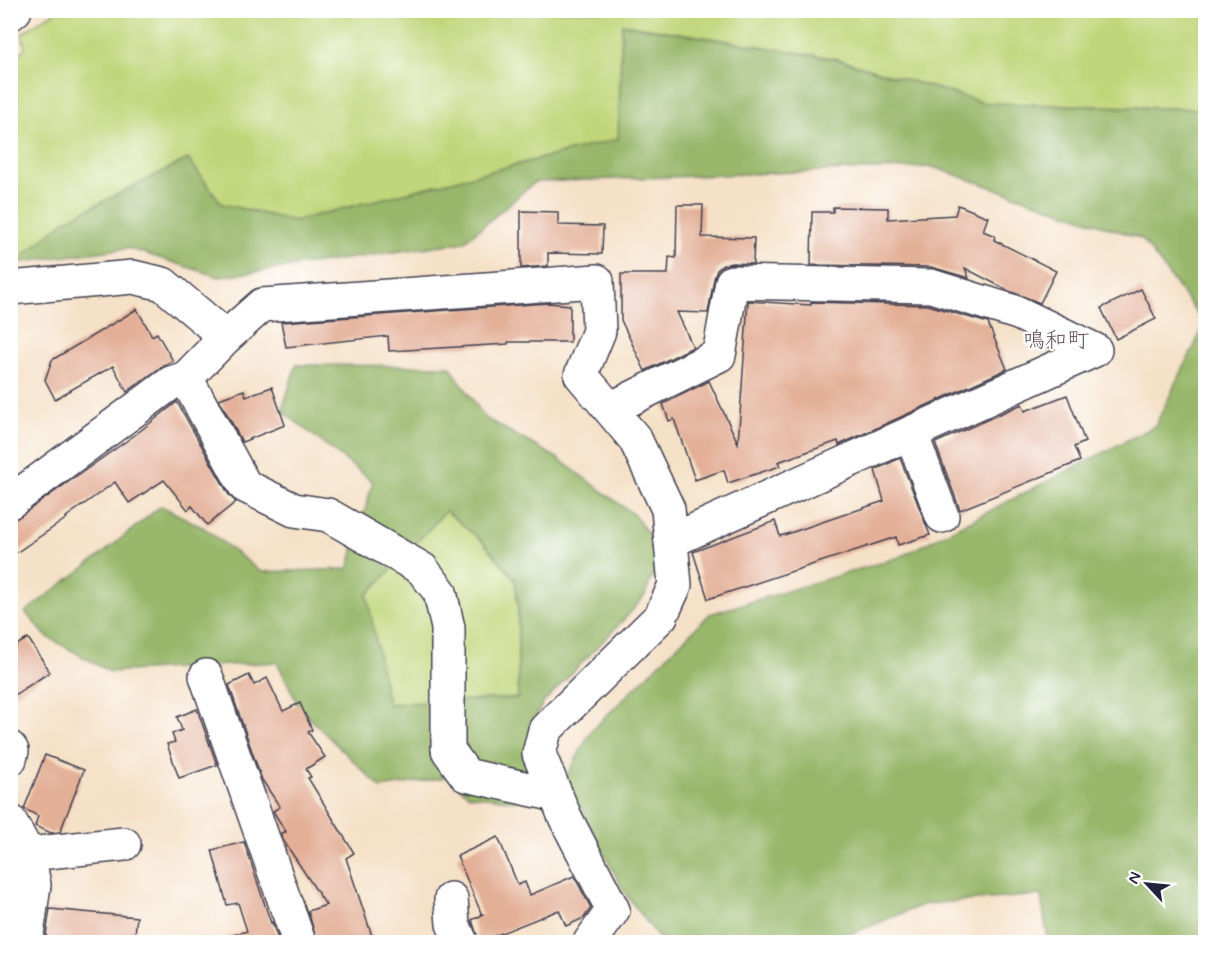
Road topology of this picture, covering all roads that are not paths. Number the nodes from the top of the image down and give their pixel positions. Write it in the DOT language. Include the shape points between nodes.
graph roads {
  1 [pos="15,10"];
  2 [pos="10,14"];
  3 [pos="10,288"];
  4 [pos="226,337"];
  5 [pos="186,378"];
  6 [pos="610,409"];
  7 [pos="910,433"];
  8 [pos="10,502"];
  9 [pos="942,516"];
  10 [pos="670,541"];
  11 [pos="206,676"];
  12 [pos="10,748"];
  13 [pos="10,759"];
  14 [pos="556,795"];
  15 [pos="10,821"];
  16 [pos="123,844"];
  17 [pos="28,854"];
  18 [pos="451,899"];
  19 [pos="26,942"];
  20 [pos="299,942"];
  21 [pos="461,942"];
  22 [pos="590,942"];
  1 -- 2 [label="street"];
  3 -- 4 [label="street" via="133,277 163,284"];
  4 -- 5 [label="street"];
  4 -- 6 [label="street" via="262,305 597,281 599,331 581,375"];
  5 -- 8 [label="street" via="171,383"];
  5 -- 14 [label="street" via="245,486 294,510 328,515 422,569 440,592 448,628 448,750 466,775"];
  6 -- 7 [label="street" via="719,355 732,282 931,286 1018,313 1095,350"];
  6 -- 10 [label="street" via="635,439 668,510"];
  7 -- 9 [label="street"];
  7 -- 10 [label="street"];
  10 -- 14 [label="street" via="675,585 661,616 545,730 539,754"];
  11 -- 20 [label="street"];
  12 -- 13 [label="street"];
  14 -- 22 [label="street" via="613,910"];
  15 -- 17 [label="street"];
  16 -- 17 [label="street"];
  17 -- 19 [label="street" via="34,885"];
  18 -- 21 [label="street" via="453,924"];
}
